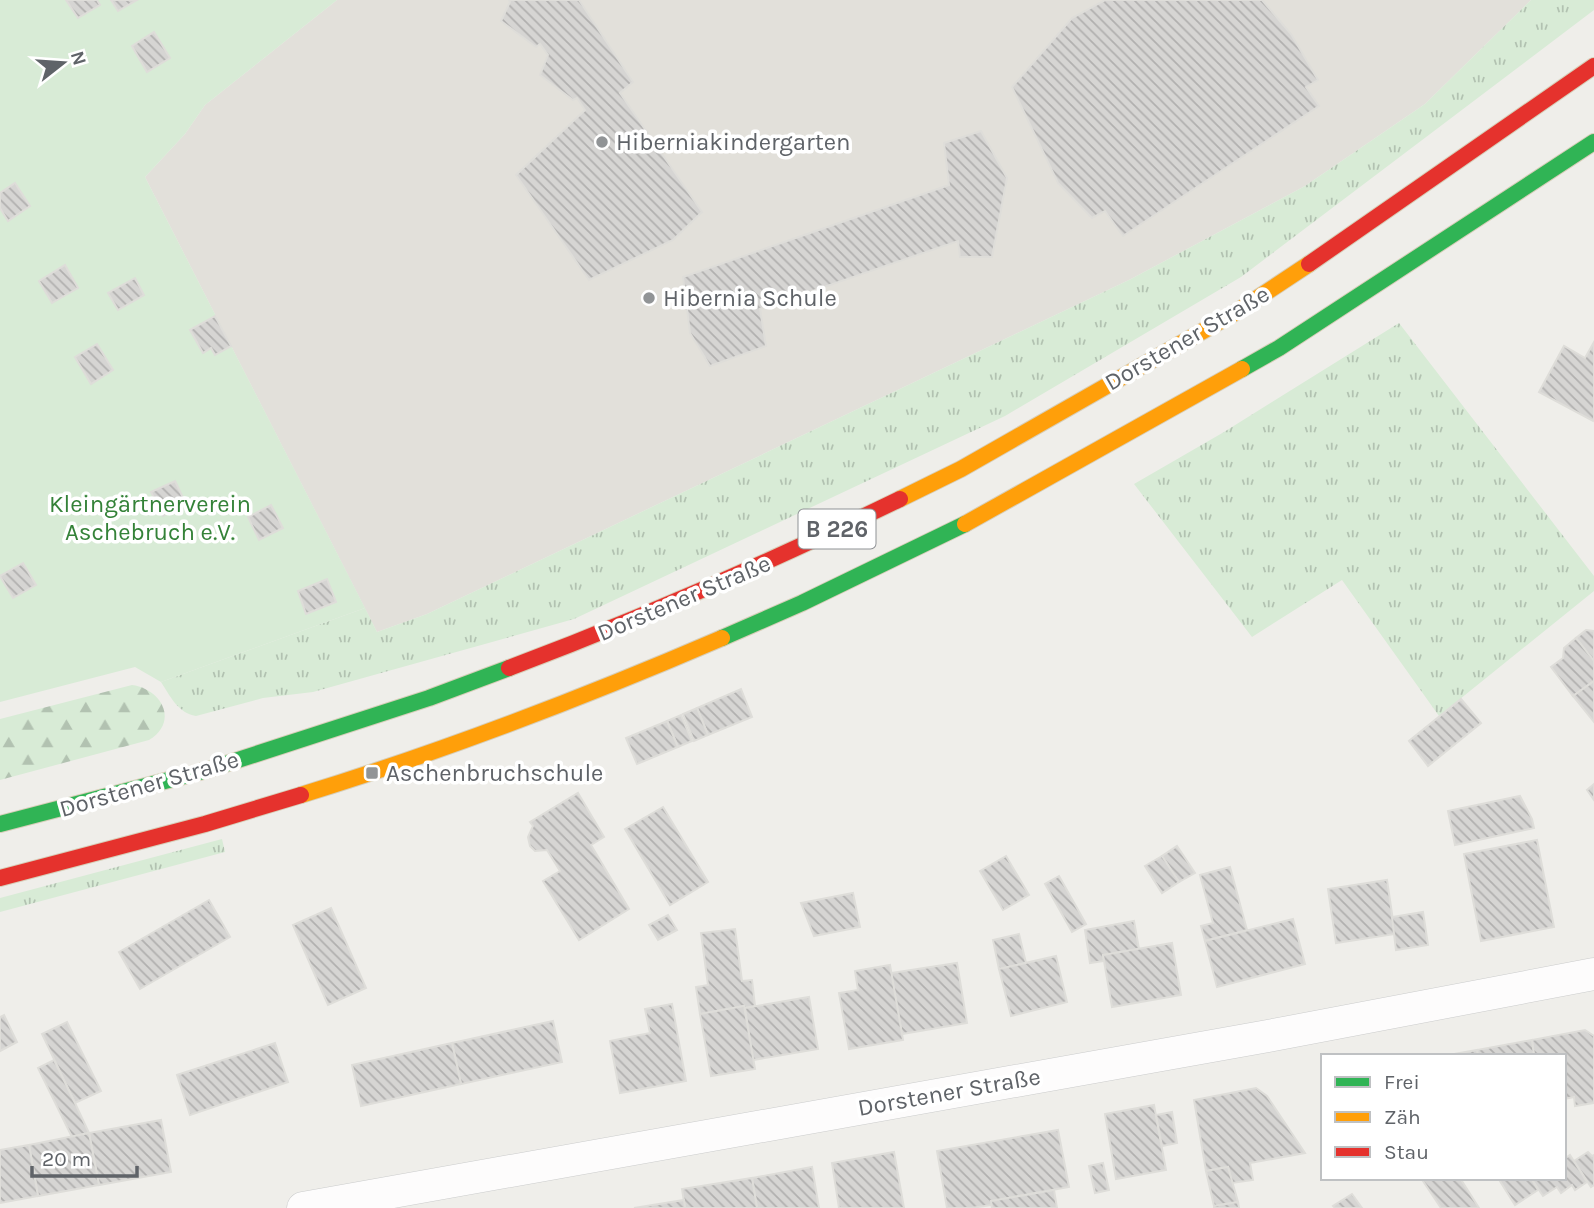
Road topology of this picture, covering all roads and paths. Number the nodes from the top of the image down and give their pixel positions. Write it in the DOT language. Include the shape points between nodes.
graph roads {
  1 [pos="1594,66"];
  2 [pos="1594,142"];
  3 [pos="0,824"];
  4 [pos="0,878"];
  5 [pos="1594,974"];
  6 [pos="303,1208"];
  1 -- 3 [label="main road, Dorstener Straße / B 226" via="1238,311 961,469 780,557 592,637 429,698 207,770"];
  2 -- 4 [label="main road, Dorstener Straße / B 226" via="1279,348 987,513 802,603 613,685 372,773 205,824"];
  5 -- 6 [label="street, Dorstener Straße"];
}
